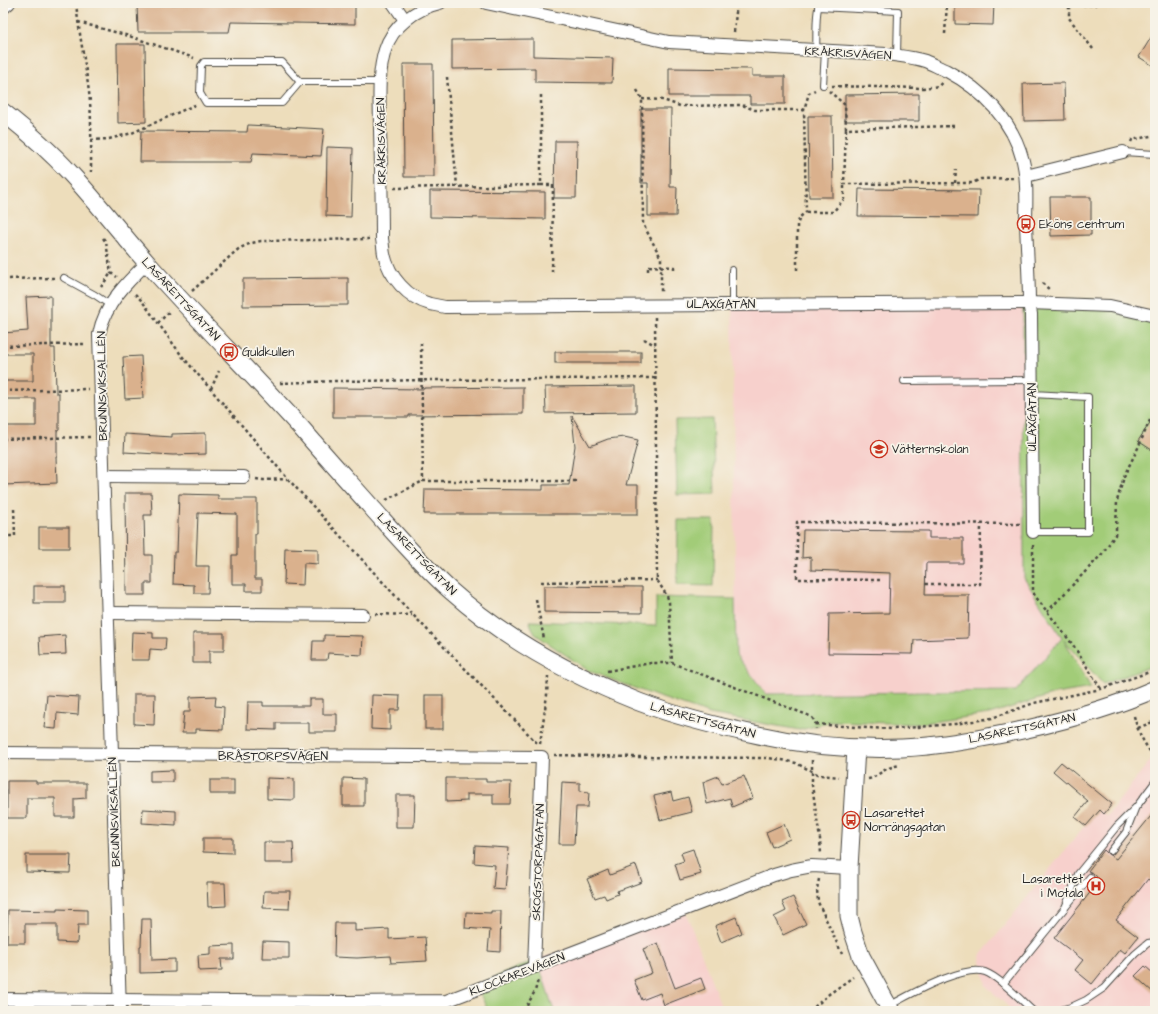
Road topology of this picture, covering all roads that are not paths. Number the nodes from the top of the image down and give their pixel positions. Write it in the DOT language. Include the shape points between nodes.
graph roads {
  1 [pos="9,3"];
  2 [pos="393,3"];
  3 [pos="440,3"];
  4 [pos="486,3"];
  5 [pos="819,5"];
  6 [pos="3,8"];
  7 [pos="405,20"];
  8 [pos="821,51"];
  9 [pos="897,56"];
  10 [pos="300,82"];
  11 [pos="380,82"];
  12 [pos="823,85"];
  13 [pos="3,112"];
  14 [pos="1123,152"];
  15 [pos="1155,154"];
  16 [pos="1026,176"];
  17 [pos="147,263"];
  18 [pos="732,270"];
  19 [pos="64,278"];
  20 [pos="415,297"];
  21 [pos="1029,303"];
  22 [pos="732,304"];
  23 [pos="110,305"];
  24 [pos="1155,316"];
  25 [pos="1032,380"];
  26 [pos="904,381"];
  27 [pos="1032,394"];
  28 [pos="104,476"];
  29 [pos="244,477"];
  30 [pos="1028,528"];
  31 [pos="108,613"];
  32 [pos="363,615"];
  33 [pos="1155,689"];
  34 [pos="856,748"];
  35 [pos="541,752"];
  36 [pos="3,753"];
  37 [pos="112,754"];
  38 [pos="1155,782"];
  39 [pos="1137,806"];
  40 [pos="1111,851"];
  41 [pos="849,868"];
  42 [pos="1090,877"];
  43 [pos="1065,908"];
  44 [pos="1155,942"];
  45 [pos="536,966"];
  46 [pos="1003,984"];
  47 [pos="3,999"];
  48 [pos="120,1005"];
  49 [pos="348,1006"];
  50 [pos="889,1009"];
  51 [pos="1033,1011"];
  52 [pos="1056,1011"];
  1 -- 6 [label="street"];
  2 -- 7 [label="street"];
  3 -- 7 [label="street, KRÅKRISVÄGEN" via="426,7"];
  4 -- 8 [label="street, KRÅKRISVÄGEN" via="669,42"];
  5 -- 8 [label="lane"];
  5 -- 9 [label="lane" via="898,12"];
  7 -- 11 [label="street, KRÅKRISVÄGEN" via="390,38 385,49"];
  8 -- 9 [label="street, KRÅKRISVÄGEN"];
  8 -- 12 [label="lane"];
  9 -- 16 [label="street, KRÅKRISVÄGEN" via="926,61 949,72 980,93 1006,124 1019,147"];
  10 -- 10 [label="lane" via="282,62 204,62 201,66 200,93 206,103 282,103"];
  10 -- 11 [label="lane"];
  11 -- 20 [label="street, KRÅKRISVÄGEN" via="384,254 391,272"];
  13 -- 17 [label="street, LASARETTSGATAN" via="49,151"];
  14 -- 15 [label="lane"];
  14 -- 16 [label="street"];
  16 -- 21 [label="street, KRÅKRISVÄGEN"];
  17 -- 23 [label="street, BRUNNSVIKSALLÉN"];
  17 -- 34 [label="street, LASARETTSGATAN" via="282,407 425,566 451,591 507,634 542,657 596,684 640,702 697,720 775,739"];
  18 -- 22 [label="lane"];
  19 -- 23 [label="lane"];
  20 -- 22 [label="street, ULAXGATAN" via="430,304 446,307"];
  21 -- 22 [label="street, ULAXGATAN"];
  21 -- 24 [label="street, ULAXGATAN" via="1110,306"];
  21 -- 25 [label="street, ULAXGATAN"];
  23 -- 28 [label="street, BRUNNSVIKSALLÉN" via="101,323 99,334"];
  25 -- 26 [label="lane"];
  25 -- 27 [label="street, ULAXGATAN"];
  27 -- 30 [label="street, ULAXGATAN"];
  27 -- 30 [label="lane" via="1088,397 1088,532"];
  28 -- 29 [label="street"];
  28 -- 31 [label="street, BRUNNSVIKSALLÉN"];
  31 -- 32 [label="street"];
  31 -- 37 [label="street, BRUNNSVIKSALLÉN"];
  33 -- 34 [label="street, LASARETTSGATAN" via="1110,707 1009,733 926,746"];
  34 -- 41 [label="street"];
  35 -- 37 [label="street, BRÅSTORPSVÄGEN"];
  35 -- 45 [label="street, SKOGSTORPAGATAN"];
  36 -- 37 [label="street, BRÅSTORPSVÄGEN"];
  37 -- 48 [label="street, BRUNNSVIKSALLÉN"];
  38 -- 39 [label="lane"];
  39 -- 40 [label="lane" via="1126,832"];
  39 -- 43 [label="lane" via="1078,874"];
  41 -- 45 [label="street, KLOCKAREVÄGEN" via="804,867 774,875"];
  41 -- 50 [label="street" via="849,903 853,932 861,956"];
  42 -- 43 [label="lane"];
  43 -- 46 [label="lane"];
  44 -- 52 [label="lane" via="1148,943 1135,954 1104,988 1086,1000"];
  45 -- 49 [label="street, KLOCKAREVÄGEN" via="446,1001"];
  46 -- 50 [label="lane" via="984,972 969,971 911,994"];
  46 -- 51 [label="lane"];
  47 -- 48 [label="street, KLOCKAREVÄGEN"];
  48 -- 49 [label="street, KLOCKAREVÄGEN"];
}
